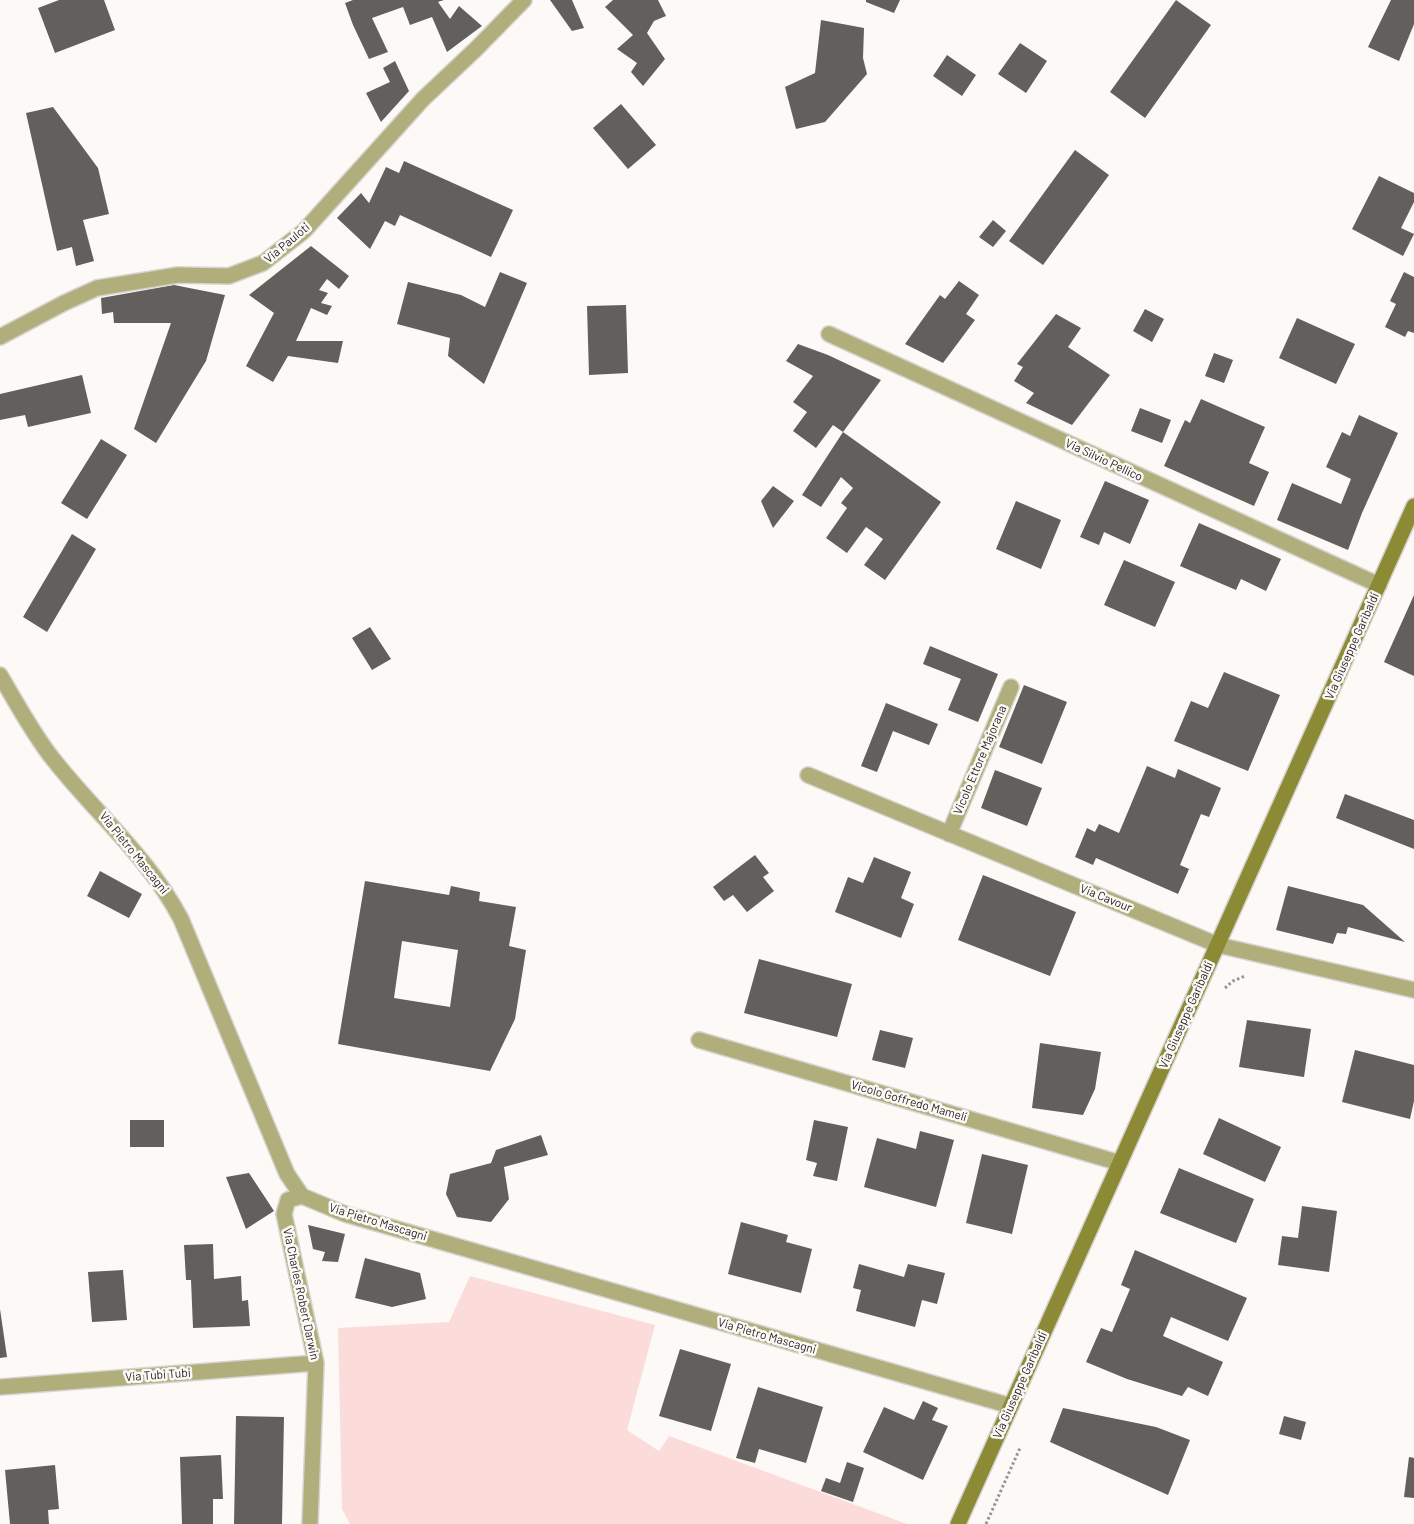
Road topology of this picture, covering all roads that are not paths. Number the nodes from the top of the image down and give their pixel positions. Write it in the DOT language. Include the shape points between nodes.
graph roads {
  1 [pos="524,0"];
  2 [pos="829,334"];
  3 [pos="0,337"];
  4 [pos="1414,506"];
  5 [pos="1379,585"];
  6 [pos="0,675"];
  7 [pos="1011,687"];
  8 [pos="808,775"];
  9 [pos="949,834"];
  10 [pos="1218,944"];
  11 [pos="1414,990"];
  12 [pos="699,1040"];
  13 [pos="1120,1163"];
  14 [pos="302,1196"];
  15 [pos="316,1363"];
  16 [pos="0,1387"];
  17 [pos="1011,1406"];
  18 [pos="312,1523"];
  19 [pos="958,1524"];
  1 -- 3 [label="street, Via Pauloti" via="423,99 304,231 263,263 229,276 178,275 97,288"];
  2 -- 5 [label="street, Via Silvio Pellico"];
  4 -- 5 [label="main road, Via Giuseppe Garibaldi"];
  5 -- 10 [label="main road, Via Giuseppe Garibaldi"];
  6 -- 14 [label="street, Via Pietro Mascagni" via="53,758 168,894 287,1174"];
  7 -- 9 [label="street, Vicolo Ettore Majorana"];
  8 -- 9 [label="street, Via Cavour"];
  9 -- 10 [label="street, Via Cavour"];
  10 -- 11 [label="street, Via Cavour"];
  10 -- 13 [label="main road, Via Giuseppe Garibaldi"];
  12 -- 13 [label="street, Vicolo Goffredo Mameli"];
  13 -- 17 [label="main road, Via Giuseppe Garibaldi"];
  14 -- 15 [label="street, Via Charles Robert Darwin" via="288,1200 284,1214"];
  14 -- 17 [label="street, Via Pietro Mascagni" via="345,1214"];
  15 -- 16 [label="street, Via Tubi Tubi"];
  15 -- 18 [label="street, Via Charles Robert Darwin"];
  17 -- 19 [label="main road, Via Giuseppe Garibaldi"];
}
